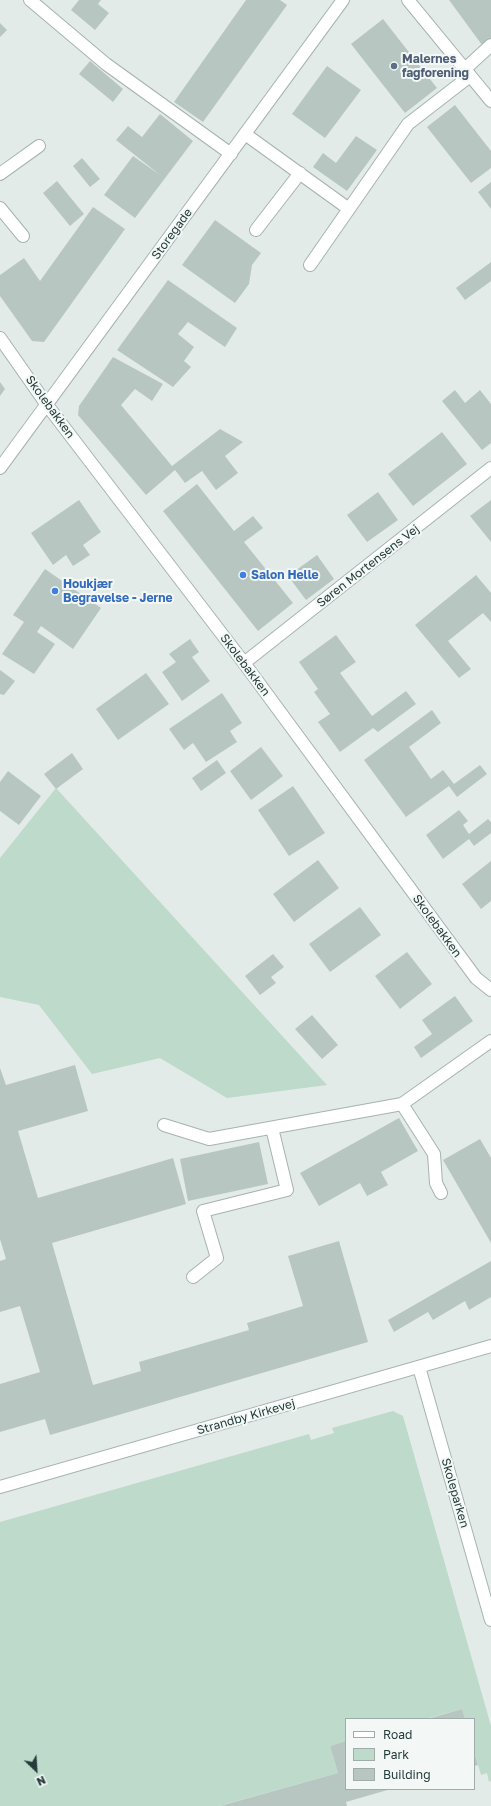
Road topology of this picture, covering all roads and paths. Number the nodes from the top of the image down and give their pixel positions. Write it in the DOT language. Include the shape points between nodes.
graph roads {
  1 [pos="30,0"];
  2 [pos="343,0"];
  3 [pos="408,0"];
  4 [pos="491,45"];
  5 [pos="468,73"];
  6 [pos="491,101"];
  7 [pos="245,134"];
  8 [pos="39,146"];
  9 [pos="230,154"];
  10 [pos="300,173"];
  11 [pos="0,174"];
  12 [pos="0,208"];
  13 [pos="349,209"];
  14 [pos="256,230"];
  15 [pos="23,236"];
  16 [pos="310,265"];
  17 [pos="0,338"];
  18 [pos="47,405"];
  19 [pos="0,468"];
  20 [pos="491,468"];
  21 [pos="244,663"];
  22 [pos="491,990"];
  23 [pos="491,1041"];
  24 [pos="402,1104"];
  25 [pos="164,1125"];
  26 [pos="272,1128"];
  27 [pos="441,1192"];
  28 [pos="193,1277"];
  29 [pos="491,1346"];
  30 [pos="419,1367"];
  31 [pos="0,1487"];
  32 [pos="491,1620"];
  1 -- 9 [label="street" via="106,64"];
  2 -- 7 [label="street, Storegade"];
  3 -- 5 [label="street"];
  4 -- 5 [label="street"];
  5 -- 6 [label="street"];
  5 -- 13 [label="street" via="408,124"];
  7 -- 9 [label="street, Storegade"];
  7 -- 10 [label="street"];
  8 -- 11 [label="street"];
  9 -- 18 [label="street, Storegade"];
  10 -- 13 [label="street"];
  10 -- 14 [label="street"];
  12 -- 15 [label="street"];
  13 -- 16 [label="street"];
  17 -- 18 [label="street, Skolebakken"];
  18 -- 19 [label="street, Storegade"];
  18 -- 21 [label="street, Skolebakken"];
  20 -- 21 [label="street, Søren Mortensens Vej"];
  21 -- 22 [label="street, Skolebakken" via="476,978"];
  23 -- 24 [label="street"];
  24 -- 26 [label="street"];
  24 -- 27 [label="street" via="434,1154 436,1183"];
  25 -- 26 [label="street" via="209,1139"];
  26 -- 28 [label="street" via="287,1190 203,1211 218,1258"];
  29 -- 30 [label="street, Strandby Kirkevej"];
  30 -- 31 [label="street, Strandby Kirkevej"];
  30 -- 32 [label="street, Skoleparken"];
}
